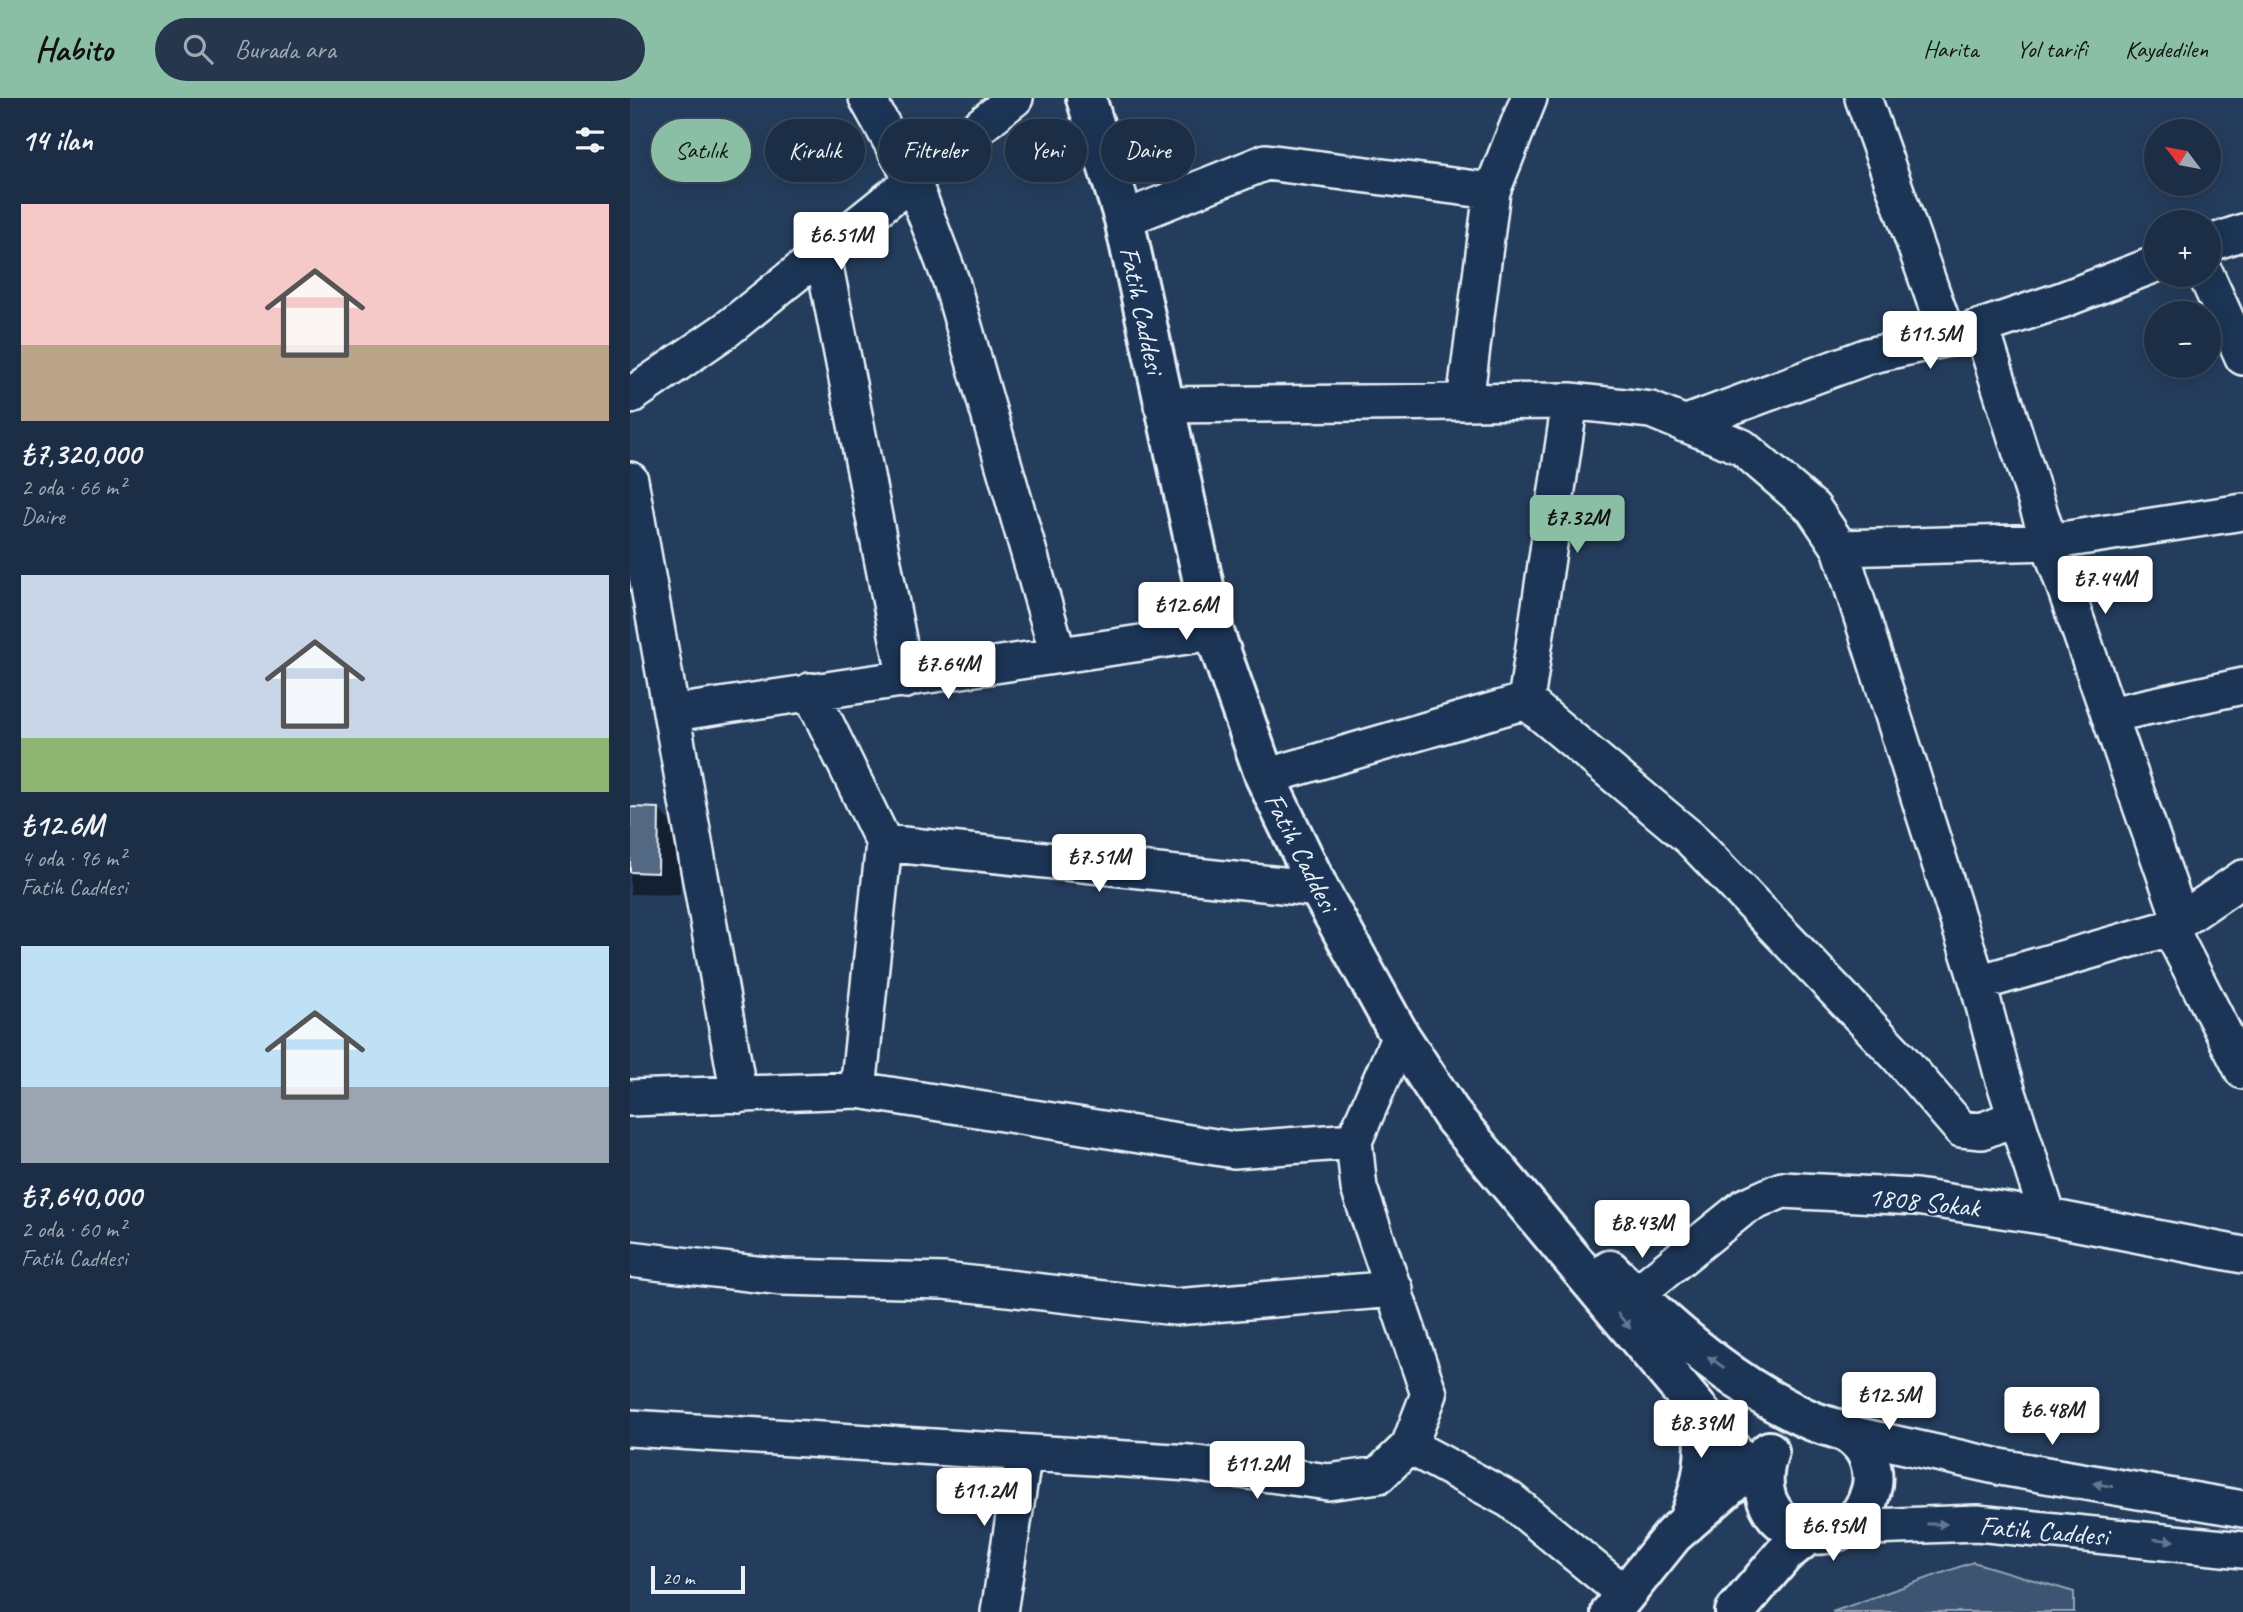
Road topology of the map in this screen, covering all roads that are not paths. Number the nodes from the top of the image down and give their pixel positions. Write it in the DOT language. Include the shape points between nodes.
graph roads {
  1 [pos="867,98"];
  2 [pos="1015,98"];
  3 [pos="1086,98"];
  4 [pos="1530,98"];
  5 [pos="1863,98"];
  6 [pos="988,119"];
  7 [pos="879,120"];
  8 [pos="908,182"];
  9 [pos="913,182"];
  10 [pos="1492,191"];
  11 [pos="1124,219"];
  12 [pos="2243,232"];
  13 [pos="2221,240"];
  14 [pos="822,251"];
  15 [pos="2144,269"];
  16 [pos="2211,287"];
  17 [pos="1981,327"];
  18 [pos="1948,338"];
  19 [pos="2243,357"];
  20 [pos="630,396"];
  21 [pos="1570,401"];
  22 [pos="1465,402"];
  23 [pos="1163,405"];
  24 [pos="1684,424"];
  25 [pos="630,480"];
  26 [pos="2243,512"];
  27 [pos="2049,542"];
  28 [pos="1840,548"];
  29 [pos="1214,632"];
  30 [pos="1058,654"];
  31 [pos="906,680"];
  32 [pos="2242,688"];
  33 [pos="810,691"];
  34 [pos="1526,701"];
  35 [pos="674,713"];
  36 [pos="2109,715"];
  37 [pos="1265,777"];
  38 [pos="884,843"];
  39 [pos="2243,878"];
  40 [pos="1319,889"];
  41 [pos="2176,925"];
  42 [pos="1978,983"];
  43 [pos="1400,1036"];
  44 [pos="2243,1071"];
  45 [pos="858,1090"];
  46 [pos="739,1095"];
  47 [pos="630,1098"];
  48 [pos="2016,1116"];
  49 [pos="1454,1118"];
  50 [pos="1354,1142"];
  51 [pos="2049,1217"];
  52 [pos="2243,1255"];
  53 [pos="630,1259"];
  54 [pos="1395,1289"];
  55 [pos="1635,1295"];
  56 [pos="1701,1413"];
  57 [pos="630,1428"];
  58 [pos="1833,1429"];
  59 [pos="1409,1446"];
  60 [pos="1024,1453"];
  61 [pos="1759,1468"];
  62 [pos="2243,1509"];
  63 [pos="1686,1523"];
  64 [pos="1827,1531"];
  65 [pos="2243,1550"];
  66 [pos="1618,1603"];
  67 [pos="999,1612"];
  68 [pos="1735,1612"];
  1 -- 7 [label="street"];
  2 -- 6 [label="street"];
  3 -- 11 [label="main road, Fatih Caddesi"];
  4 -- 10 [label="street"];
  5 -- 18 [label="street"];
  8 -- 14 [label="street"];
  9 -- 30 [label="street" via="951,281"];
  10 -- 11 [label="street" via="1266,162"];
  10 -- 22 [label="street"];
  11 -- 23 [label="main road, Fatih Caddesi"];
  12 -- 13 [label="street"];
  14 -- 20 [label="street" via="726,330"];
  14 -- 31 [label="street"];
  15 -- 17 [label="street"];
  16 -- 19 [label="street"];
  17 -- 18 [label="street"];
  17 -- 27 [label="street"];
  18 -- 24 [label="street" via="1868,356"];
  21 -- 22 [label="street"];
  21 -- 24 [label="street" via="1651,410"];
  21 -- 34 [label="street"];
  22 -- 23 [label="street"];
  23 -- 29 [label="main road, Fatih Caddesi"];
  24 -- 28 [label="street" via="1742,447 1813,508"];
  25 -- 35 [label="street"];
  26 -- 27 [label="street"];
  27 -- 28 [label="street"];
  27 -- 36 [label="street"];
  28 -- 42 [label="street"];
  29 -- 30 [label="street"];
  29 -- 37 [label="main road, Fatih Caddesi"];
  30 -- 31 [label="street"];
  31 -- 33 [label="street"];
  32 -- 36 [label="street"];
  33 -- 35 [label="street"];
  33 -- 38 [label="street"];
  34 -- 37 [label="street"];
  34 -- 48 [label="street" via="1690,838 1898,1056 1961,1129 1982,1131"];
  35 -- 46 [label="street"];
  36 -- 41 [label="street"];
  37 -- 40 [label="main road, Fatih Caddesi"];
  38 -- 40 [label="street"];
  38 -- 45 [label="street"];
  39 -- 41 [label="street"];
  40 -- 43 [label="main road, Fatih Caddesi"];
  41 -- 42 [label="street"];
  41 -- 44 [label="street"];
  42 -- 48 [label="street"];
  43 -- 49 [label="main road, Fatih Caddesi"];
  43 -- 50 [label="street"];
  45 -- 46 [label="street"];
  45 -- 50 [label="street" via="1234,1150"];
  46 -- 47 [label="street"];
  48 -- 51 [label="street"];
  49 -- 55 [label="main road"];
  49 -- 56 [label="main road, Fatih Caddesi, one-way"];
  50 -- 54 [label="street" via="1359,1188"];
  51 -- 52 [label="street, 1808 Sokak"];
  51 -- 55 [label="street, 1808 Sokak" via="1916,1196 1782,1190 1744,1206"];
  53 -- 54 [label="street" via="782,1277 944,1281 1175,1307"];
  54 -- 59 [label="street" via="1429,1394"];
  58 -- 55 [label="main road, one-way" via="1765,1397 1670,1329"];
  56 -- 61 [label="main road, Fatih Caddesi"];
  56 -- 63 [label="main road" via="1705,1455"];
  57 -- 60 [label="street"];
  58 -- 61 [label="main road" via="1798,1427 1782,1437"];
  62 -- 58 [label="street, Fatih Caddesi, one-way" via="2000,1466"];
  58 -- 64 [label="main road" via="1864,1448 1873,1483 1869,1501 1858,1516"];
  59 -- 60 [label="street" via="1379,1475 1328,1482 1190,1463"];
  59 -- 66 [label="street" via="1510,1500"];
  60 -- 67 [label="street"];
  61 -- 63 [label="main road"];
  61 -- 64 [label="main road" via="1767,1504 1778,1518 1792,1529"];
  63 -- 66 [label="main road"];
  64 -- 65 [label="street, Fatih Caddesi, one-way" via="1978,1523"];
  64 -- 68 [label="main road" via="1784,1554"];
}
